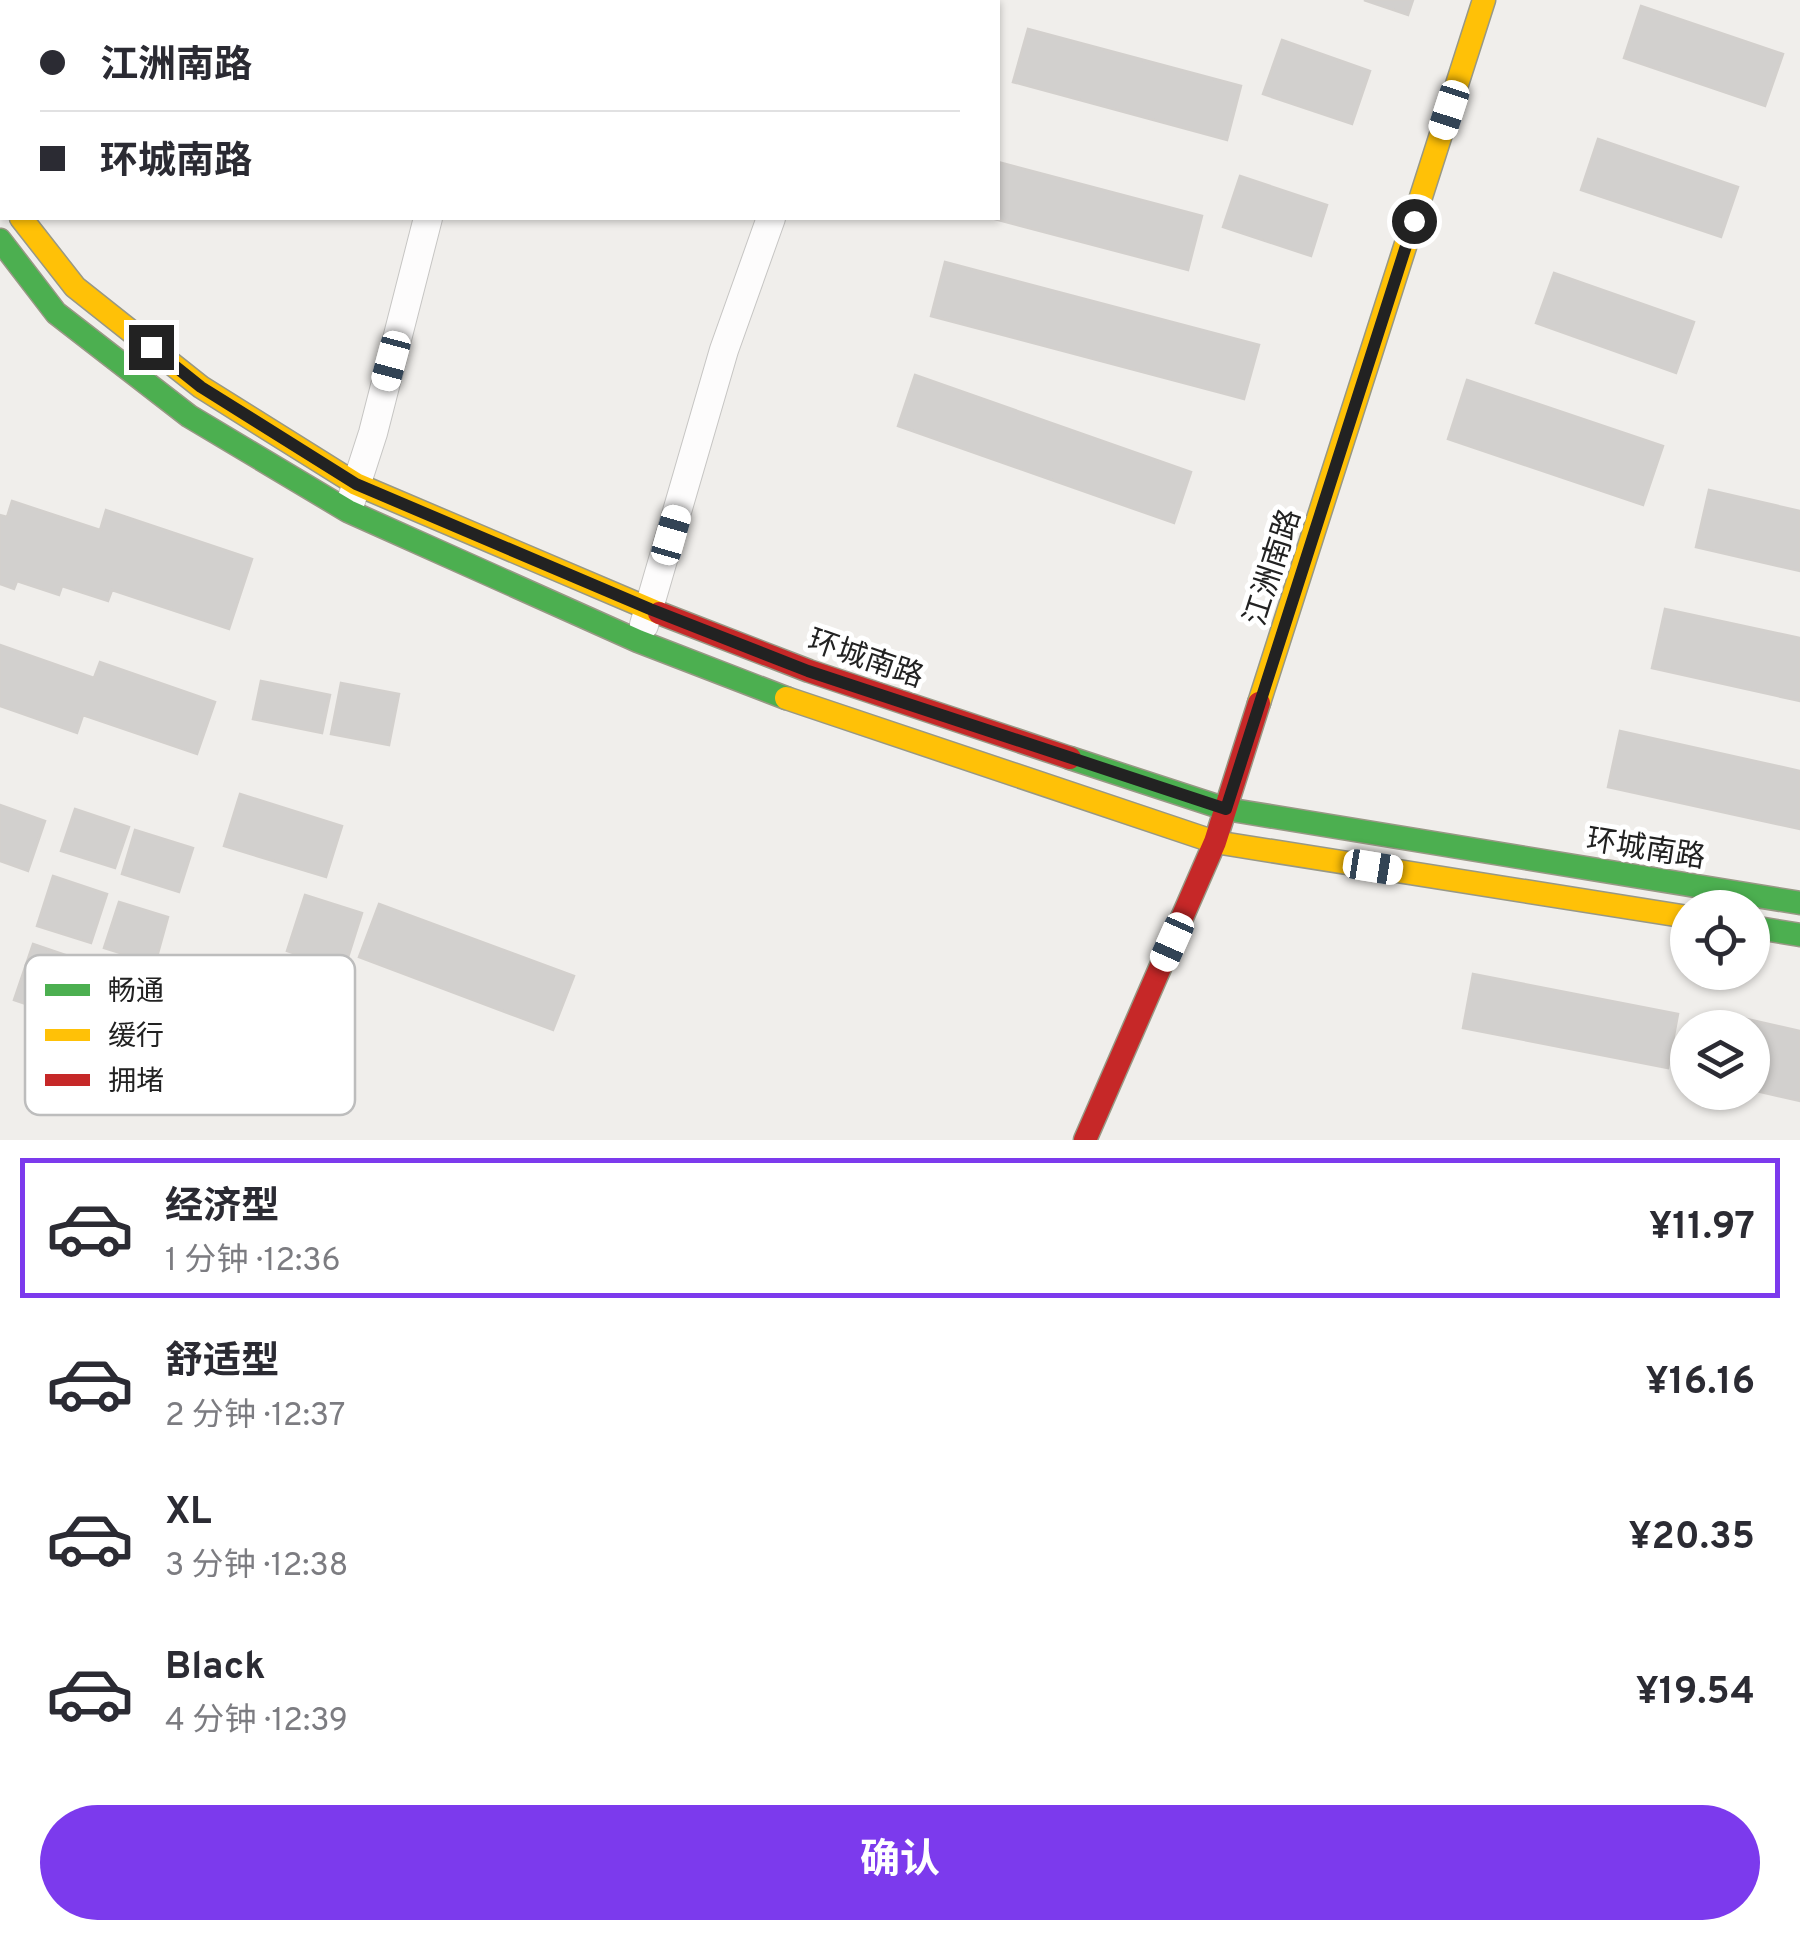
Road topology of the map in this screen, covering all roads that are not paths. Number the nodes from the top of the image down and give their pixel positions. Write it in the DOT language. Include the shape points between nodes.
graph roads {
  1 [pos="1484,0"];
  2 [pos="23,220"];
  3 [pos="427,220"];
  4 [pos="770,220"];
  5 [pos="0,240"];
  6 [pos="352,498"];
  7 [pos="650,609"];
  8 [pos="638,641"];
  9 [pos="1226,809"];
  10 [pos="1215,842"];
  11 [pos="1800,903"];
  12 [pos="1670,914"];
  13 [pos="1770,931"];
  14 [pos="1800,935"];
  15 [pos="1085,1140"];
  1 -- 9 [label="main road, 江洲南路"];
  2 -- 6 [label="main road, 环城南路" via="76,287"];
  3 -- 6 [label="street"];
  4 -- 7 [label="street" via="724,350"];
  5 -- 6 [label="main road, 环城南路" via="56,314 189,416"];
  6 -- 7 [label="main road, 环城南路"];
  6 -- 8 [label="main road, 环城南路"];
  7 -- 8 [label="street"];
  7 -- 9 [label="main road, 环城南路" via="808,671"];
  8 -- 10 [label="main road, 环城南路" via="798,703"];
  9 -- 10 [label="main road, 江洲南路"];
  9 -- 11 [label="main road, 环城南路"];
  10 -- 12 [label="main road, 环城南路"];
  10 -- 15 [label="main road, 江洲南路"];
  13 -- 14 [label="main road"];
}
